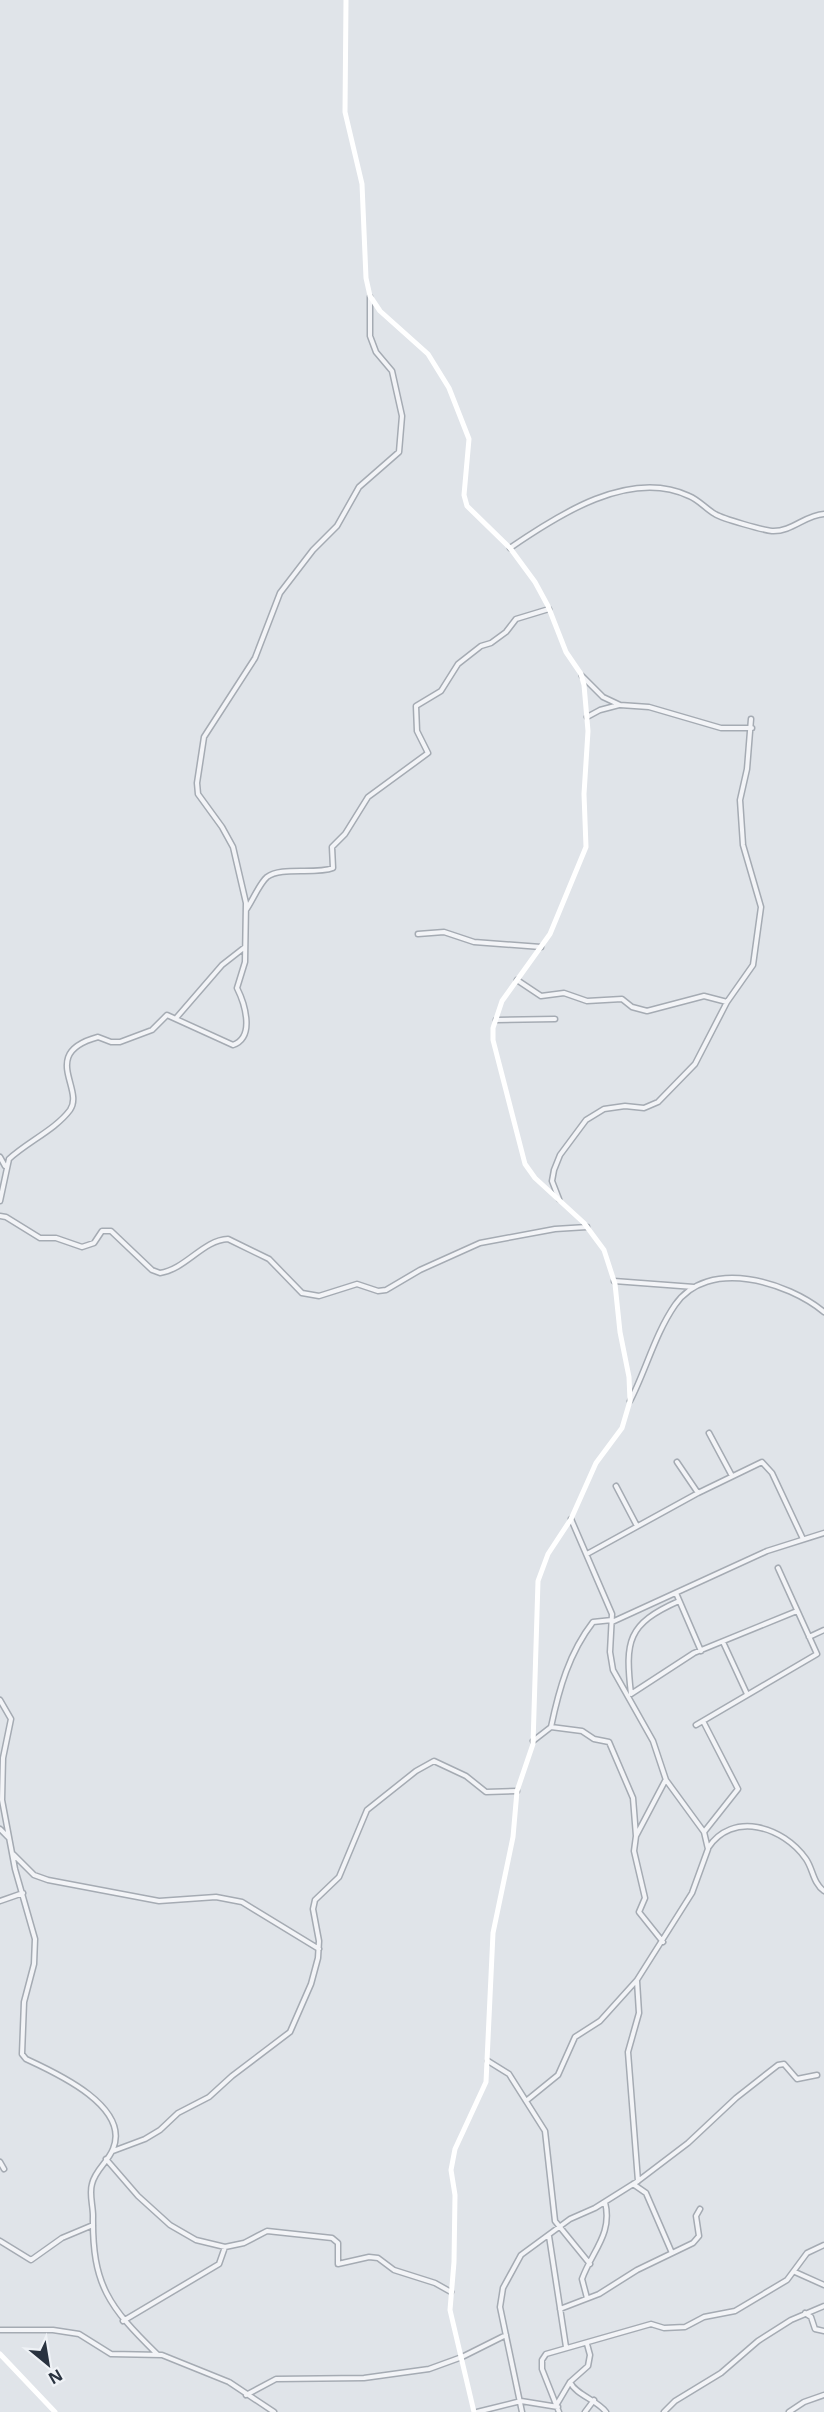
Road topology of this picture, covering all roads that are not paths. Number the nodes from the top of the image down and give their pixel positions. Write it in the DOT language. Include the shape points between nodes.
graph roads {
  1 [pos="346,0"];
  2 [pos="370,296"];
  3 [pos="824,514"];
  4 [pos="510,548"];
  5 [pos="549,609"];
  6 [pos="582,676"];
  7 [pos="620,705"];
  8 [pos="587,718"];
  9 [pos="752,719"];
  10 [pos="752,728"];
  11 [pos="246,910"];
  12 [pos="418,934"];
  13 [pos="245,947"];
  14 [pos="541,947"];
  15 [pos="516,980"];
  16 [pos="727,1002"];
  17 [pos="177,1017"];
  18 [pos="555,1019"];
  19 [pos="495,1020"];
  20 [pos="0,1157"];
  21 [pos="9,1159"];
  22 [pos="5,1167"];
  23 [pos="1,1191"];
  24 [pos="559,1200"];
  25 [pos="0,1201"];
  26 [pos="0,1216"];
  27 [pos="587,1227"];
  28 [pos="614,1281"];
  29 [pos="695,1287"];
  30 [pos="824,1312"];
  31 [pos="630,1401"];
  32 [pos="709,1433"];
  33 [pos="677,1462"];
  34 [pos="732,1476"];
  35 [pos="616,1486"];
  36 [pos="698,1493"];
  37 [pos="571,1519"];
  38 [pos="637,1526"];
  39 [pos="824,1533"];
  40 [pos="803,1539"];
  41 [pos="587,1554"];
  42 [pos="778,1568"];
  43 [pos="676,1593"];
  44 [pos="679,1601"];
  45 [pos="797,1611"];
  46 [pos="612,1621"];
  47 [pos="824,1630"];
  48 [pos="809,1636"];
  49 [pos="723,1642"];
  50 [pos="701,1651"];
  51 [pos="747,1694"];
  52 [pos="0,1700"];
  53 [pos="703,1721"];
  54 [pos="696,1725"];
  55 [pos="551,1727"];
  56 [pos="533,1741"];
  57 [pos="666,1780"];
  58 [pos="517,1791"];
  59 [pos="2,1804"];
  60 [pos="0,1829"];
  61 [pos="704,1832"];
  62 [pos="636,1836"];
  63 [pos="10,1838"];
  64 [pos="708,1849"];
  65 [pos="12,1854"];
  66 [pos="824,1891"];
  67 [pos="23,1893"];
  68 [pos="0,1901"];
  69 [pos="663,1942"];
  70 [pos="319,1949"];
  71 [pos="637,1980"];
  72 [pos="488,2061"];
  73 [pos="817,2075"];
  74 [pos="526,2101"];
  75 [pos="114,2141"];
  76 [pos="122,2146"];
  77 [pos="113,2151"];
  78 [pos="106,2159"];
  79 [pos="0,2162"];
  80 [pos="4,2169"];
  81 [pos="638,2181"];
  82 [pos="633,2184"];
  83 [pos="605,2202"];
  84 [pos="700,2209"];
  85 [pos="93,2225"];
  86 [pos="558,2228"];
  87 [pos="549,2236"];
  88 [pos="0,2241"];
  89 [pos="824,2245"];
  90 [pos="225,2247"];
  91 [pos="672,2253"];
  92 [pos="590,2264"];
  93 [pos="795,2272"];
  94 [pos="824,2285"];
  95 [pos="451,2292"];
  96 [pos="587,2299"];
  97 [pos="824,2306"];
  98 [pos="560,2309"];
  99 [pos="805,2313"];
  100 [pos="123,2321"];
  101 [pos="0,2330"];
  102 [pos="824,2331"];
  103 [pos="506,2335"];
  104 [pos="587,2343"];
  105 [pos="566,2347"];
  106 [pos="0,2354"];
  107 [pos="158,2354"];
  108 [pos="462,2357"];
  109 [pos="570,2382"];
  110 [pos="246,2395"];
  111 [pos="824,2395"];
  112 [pos="594,2400"];
  113 [pos="521,2401"];
  114 [pos="559,2409"];
  115 [pos="55,2412"];
  116 [pos="274,2412"];
  117 [pos="476,2412"];
  118 [pos="522,2412"];
  119 [pos="585,2412"];
  120 [pos="606,2412"];
  121 [pos="665,2412"];
  122 [pos="789,2412"];
  1 -- 2 [label="street" via="345,112 362,184"];
  2 -- 4 [label="street" via="380,311 428,354 449,388 469,439 464,495 467,506"];
  2 -- 11 [label="street" via="370,336 376,352 392,371 402,416 399,452 359,487 337,526 280,592 258,652 202,741 198,794 233,847"];
  3 -- 4 [label="street" via="781,531 770,531 718,516 679,491 638,488 593,501"];
  4 -- 5 [label="street"];
  5 -- 6 [label="street" via="566,652"];
  5 -- 11 [label="street" via="516,618 501,636 458,664 441,691 416,706 417,731 428,753 368,797 332,847 332,869 270,875"];
  6 -- 7 [label="street" via="603,697"];
  6 -- 8 [label="street"];
  7 -- 8 [label="street"];
  7 -- 10 [label="street" via="649,707 721,728"];
  8 -- 14 [label="street" via="586,847 557,919"];
  9 -- 10 [label="street"];
  10 -- 16 [label="street" via="740,811 743,845 761,907 753,965"];
  11 -- 13 [label="street"];
  12 -- 14 [label="street" via="444,932 474,942"];
  13 -- 17 [label="street" via="222,965"];
  13 -- 17 [label="street" via="237,988 245,1004 246,1026 238,1043 228,1044"];
  14 -- 15 [label="street"];
  15 -- 16 [label="street" via="541,996 564,993 587,1001 622,999 641,1011 704,996"];
  15 -- 19 [label="street"];
  16 -- 24 [label="street" via="695,1064 658,1102 644,1108 604,1109 586,1120 567,1143 554,1170 552,1181"];
  17 -- 21 [label="street" via="167,1015 152,1030 120,1042 98,1037 80,1046 67,1059 66,1069 75,1094 70,1110"];
  18 -- 19 [label="street"];
  19 -- 24 [label="street" via="494,1044 522,1156 535,1178"];
  20 -- 21 [label="street"];
  20 -- 22 [label="street"];
  21 -- 22 [label="street"];
  22 -- 23 [label="street"];
  23 -- 25 [label="street"];
  24 -- 27 [label="street"];
  26 -- 27 [label="street" via="40,1238 56,1238 82,1247 108,1230 160,1273 228,1239 268,1259 296,1288 313,1296 357,1284 386,1290 480,1243"];
  27 -- 28 [label="street" via="604,1250"];
  28 -- 29 [label="street"];
  28 -- 31 [label="street"];
  29 -- 30 [label="street" via="740,1277 794,1291"];
  29 -- 31 [label="street" via="673,1308"];
  31 -- 37 [label="street" via="621,1428 596,1463"];
  32 -- 34 [label="street"];
  33 -- 36 [label="street"];
  34 -- 36 [label="street"];
  34 -- 40 [label="street" via="762,1462 766,1465"];
  35 -- 38 [label="street"];
  36 -- 38 [label="street"];
  37 -- 41 [label="street"];
  37 -- 56 [label="street" via="548,1554 538,1581"];
  38 -- 41 [label="street"];
  39 -- 40 [label="street"];
  40 -- 43 [label="street" via="767,1551"];
  41 -- 46 [label="street"];
  42 -- 45 [label="street"];
  43 -- 44 [label="street"];
  43 -- 46 [label="street"];
  44 -- 50 [label="street"];
  44 -- 50 [label="street" via="646,1617 630,1639 631,1694"];
  45 -- 48 [label="street"];
  45 -- 49 [label="street"];
  46 -- 55 [label="street" via="593,1622 571,1657"];
  46 -- 57 [label="street" via="613,1670 657,1751"];
  47 -- 48 [label="street"];
  48 -- 51 [label="street" via="816,1656"];
  49 -- 50 [label="street"];
  49 -- 51 [label="street"];
  51 -- 53 [label="street"];
  52 -- 59 [label="street" via="11,1719 3,1758"];
  53 -- 54 [label="street"];
  53 -- 61 [label="street" via="738,1789"];
  55 -- 56 [label="street"];
  55 -- 62 [label="street" via="582,1731 609,1742 633,1798"];
  56 -- 58 [label="street"];
  57 -- 61 [label="street"];
  57 -- 62 [label="street"];
  58 -- 70 [label="street" via="486,1792 466,1776 434,1761 374,1802 363,1817 339,1877 315,1900 313,1915"];
  58 -- 72 [label="street" via="513,1837 494,1933"];
  59 -- 63 [label="street"];
  60 -- 63 [label="street"];
  61 -- 64 [label="street"];
  62 -- 69 [label="street" via="634,1851 645,1898 639,1912"];
  63 -- 65 [label="street"];
  64 -- 66 [label="street" via="715,1838 729,1829 762,1826 800,1851"];
  64 -- 69 [label="street" via="699,1878"];
  65 -- 67 [label="street"];
  65 -- 70 [label="street" via="34,1875 48,1880 159,1901 216,1897 242,1902"];
  67 -- 68 [label="street"];
  67 -- 75 [label="street" via="35,1946 24,2002 22,2054 66,2078 105,2109 113,2124"];
  69 -- 71 [label="street"];
  70 -- 76 [label="street" via="311,1984 290,2032 212,2095 178,2113 145,2139"];
  71 -- 74 [label="street" via="600,2021 577,2034 558,2075"];
  71 -- 81 [label="street" via="639,2013 628,2052"];
  72 -- 74 [label="street" via="509,2074"];
  72 -- 95 [label="street" via="486,2082 453,2160"];
  73 -- 81 [label="street" via="797,2079 784,2064 778,2065"];
  74 -- 86 [label="street" via="547,2138 550,2194"];
  75 -- 76 [label="street"];
  75 -- 77 [label="street"];
  76 -- 77 [label="street"];
  77 -- 78 [label="street"];
  78 -- 85 [label="street" via="92,2182"];
  78 -- 90 [label="street" via="132,2191 170,2225 196,2240"];
  79 -- 80 [label="street"];
  81 -- 82 [label="street"];
  82 -- 83 [label="street"];
  82 -- 91 [label="street" via="646,2193"];
  83 -- 86 [label="street"];
  83 -- 92 [label="street" via="608,2225"];
  84 -- 91 [label="street" via="696,2216 697,2239"];
  85 -- 88 [label="street" via="62,2238 31,2260"];
  85 -- 100 [label="street" via="92,2248 98,2272"];
  86 -- 87 [label="street"];
  86 -- 92 [label="street"];
  87 -- 98 [label="street"];
  87 -- 103 [label="street" via="520,2255 503,2288 500,2307"];
  89 -- 93 [label="street" via="807,2253"];
  90 -- 95 [label="street" via="244,2243 267,2231 332,2238 338,2243 338,2264 378,2258 394,2270"];
  90 -- 100 [label="street" via="219,2264"];
  91 -- 96 [label="street"];
  92 -- 96 [label="street" via="582,2279"];
  93 -- 94 [label="street"];
  93 -- 104 [label="street" via="735,2311 704,2317 685,2326 664,2328 651,2324"];
  95 -- 108 [label="street" via="452,2320"];
  96 -- 98 [label="street"];
  97 -- 99 [label="street"];
  98 -- 105 [label="street"];
  99 -- 102 [label="street" via="815,2329"];
  99 -- 121 [label="street" via="758,2341 722,2373 675,2401"];
  100 -- 107 [label="street"];
  101 -- 107 [label="street" via="53,2330 79,2334 111,2354"];
  103 -- 108 [label="street"];
  103 -- 113 [label="street"];
  104 -- 105 [label="street"];
  104 -- 109 [label="street" via="588,2367"];
  105 -- 114 [label="street" via="546,2354 542,2360"];
  106 -- 115 [label="street"];
  107 -- 110 [label="street" via="221,2378"];
  108 -- 110 [label="street" via="429,2369 380,2377 276,2379"];
  108 -- 117 [label="street"];
  109 -- 112 [label="street"];
  109 -- 114 [label="street"];
  110 -- 116 [label="street"];
  111 -- 122 [label="street"];
  112 -- 119 [label="street"];
  112 -- 120 [label="street"];
  113 -- 114 [label="street"];
  113 -- 117 [label="street"];
  113 -- 118 [label="street"];
}
